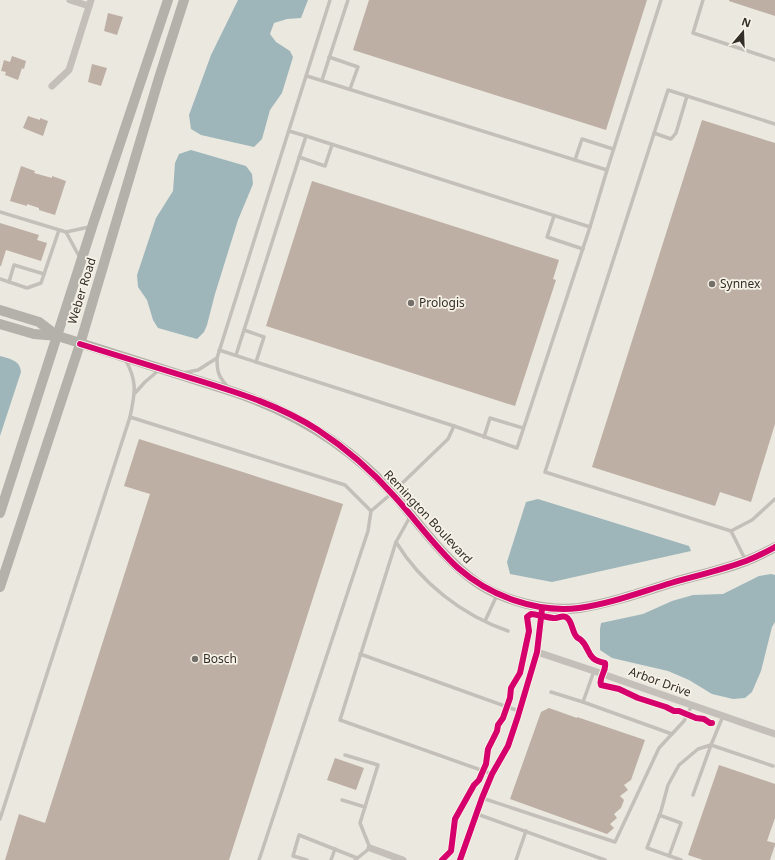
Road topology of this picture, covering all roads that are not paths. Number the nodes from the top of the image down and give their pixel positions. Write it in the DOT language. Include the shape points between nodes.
graph roads {
  1 [pos="70,0"];
  2 [pos="168,0"];
  3 [pos="184,0"];
  4 [pos="330,0"];
  5 [pos="348,0"];
  6 [pos="661,0"];
  7 [pos="702,0"];
  8 [pos="90,3"];
  9 [pos="329,57"];
  10 [pos="775,60"];
  11 [pos="307,76"];
  12 [pos="322,80"];
  13 [pos="52,86"];
  14 [pos="350,89"];
  15 [pos="687,96"];
  16 [pos="775,124"];
  17 [pos="289,131"];
  18 [pos="654,133"];
  19 [pos="306,136"];
  20 [pos="332,145"];
  21 [pos="612,149"];
  22 [pos="299,157"];
  23 [pos="575,160"];
  24 [pos="607,170"];
  25 [pos="0,212"];
  26 [pos="554,216"];
  27 [pos="93,224"];
  28 [pos="590,227"];
  29 [pos="59,230"];
  30 [pos="66,232"];
  31 [pos="583,249"];
  32 [pos="81,263"];
  33 [pos="44,274"];
  34 [pos="0,279"];
  35 [pos="9,282"];
  36 [pos="0,310"];
  37 [pos="0,324"];
  38 [pos="244,330"];
  39 [pos="58,336"];
  40 [pos="80,344"];
  41 [pos="219,350"];
  42 [pos="236,355"];
  43 [pos="124,358"];
  44 [pos="216,358"];
  45 [pos="256,362"];
  46 [pos="161,369"];
  47 [pos="176,374"];
  48 [pos="231,391"];
  49 [pos="135,393"];
  50 [pos="130,417"];
  51 [pos="454,426"];
  52 [pos="523,428"];
  53 [pos="484,437"];
  54 [pos="392,493"];
  55 [pos="775,499"];
  56 [pos="371,511"];
  57 [pos="0,513"];
  58 [pos="411,515"];
  59 [pos="731,531"];
  60 [pos="396,542"];
  61 [pos="775,547"];
  62 [pos="746,561"];
  63 [pos="0,587"];
  64 [pos="498,594"];
  65 [pos="543,607"];
  66 [pos="484,621"];
  67 [pos="508,631"];
  68 [pos="537,652"];
  69 [pos="360,654"];
  70 [pos="594,671"];
  71 [pos="551,692"];
  72 [pos="584,702"];
  73 [pos="692,705"];
  74 [pos="520,711"];
  75 [pos="723,716"];
  76 [pos="672,734"];
  77 [pos="775,734"];
  78 [pos="711,745"];
  79 [pos="345,755"];
  80 [pos="773,766"];
  81 [pos="492,774"];
  82 [pos="693,795"];
  83 [pos="482,798"];
  84 [pos="342,800"];
  85 [pos="365,807"];
  86 [pos="476,814"];
  87 [pos="659,815"];
  88 [pos="0,819"];
  89 [pos="526,831"];
  90 [pos="370,848"];
  91 [pos="335,849"];
  92 [pos="589,855"];
  93 [pos="669,856"];
  94 [pos="394,858"];
  95 [pos="356,859"];
  96 [pos="259,860"];
  97 [pos="307,860"];
  98 [pos="331,860"];
  99 [pos="403,860"];
  100 [pos="460,860"];
  101 [pos="516,860"];
  102 [pos="587,860"];
  103 [pos="605,860"];
  104 [pos="681,860"];
  1 -- 8 [label="street"];
  2 -- 27 [label="main road, Weber Road"];
  3 -- 40 [label="main road, Weber Road"];
  4 -- 11 [label="lane"];
  5 -- 9 [label="lane"];
  6 -- 21 [label="lane"];
  7 -- 10 [label="lane" via="693,33"];
  8 -- 13 [label="street" via="69,70"];
  9 -- 12 [label="lane"];
  9 -- 14 [label="lane" via="358,67"];
  11 -- 12 [label="lane"];
  11 -- 17 [label="lane"];
  12 -- 14 [label="lane"];
  14 -- 23 [label="lane"];
  15 -- 16 [label="lane"];
  15 -- 18 [label="lane" via="676,133 671,139"];
  15 -- 18 [label="lane" via="668,90"];
  17 -- 19 [label="lane"];
  17 -- 41 [label="lane"];
  18 -- 59 [label="lane" via="545,472"];
  19 -- 20 [label="lane"];
  19 -- 22 [label="lane"];
  20 -- 22 [label="lane" via="326,166"];
  20 -- 26 [label="lane"];
  21 -- 23 [label="lane" via="582,139"];
  21 -- 24 [label="lane"];
  22 -- 38 [label="lane"];
  23 -- 24 [label="lane"];
  24 -- 28 [label="lane"];
  25 -- 29 [label="lane"];
  26 -- 28 [label="lane"];
  26 -- 31 [label="lane" via="547,237"];
  27 -- 30 [label="lane" via="87,229"];
  27 -- 32 [label="main road, Weber Road"];
  28 -- 31 [label="lane"];
  29 -- 30 [label="lane"];
  29 -- 33 [label="lane"];
  30 -- 32 [label="lane" via="79,253"];
  31 -- 52 [label="lane"];
  32 -- 39 [label="main road, Weber Road"];
  33 -- 35 [label="lane" via="40,283 28,288"];
  33 -- 35 [label="lane" via="14,265"];
  34 -- 35 [label="lane"];
  36 -- 39 [label="main road" via="39,322"];
  37 -- 39 [label="main road" via="34,334"];
  38 -- 42 [label="lane"];
  38 -- 45 [label="lane" via="264,337"];
  39 -- 40 [label="main road, Remington Boulevard"];
  39 -- 57 [label="main road, Weber Road"];
  40 -- 43 [label="main road, Remington Boulevard"];
  40 -- 63 [label="main road, Weber Road"];
  41 -- 42 [label="lane"];
  41 -- 44 [label="lane"];
  42 -- 45 [label="lane"];
  43 -- 46 [label="main road, Remington Boulevard"];
  43 -- 49 [label="lane" via="132,371"];
  44 -- 47 [label="lane" via="198,370"];
  44 -- 48 [label="lane" via="220,379"];
  45 -- 51 [label="lane"];
  46 -- 47 [label="main road, Remington Boulevard"];
  46 -- 49 [label="lane"];
  47 -- 48 [label="main road, Remington Boulevard"];
  48 -- 54 [label="main road, Remington Boulevard" via="259,400 316,429 358,460"];
  49 -- 50 [label="lane"];
  50 -- 56 [label="lane" via="345,485"];
  50 -- 88 [label="lane"];
  51 -- 53 [label="lane"];
  51 -- 54 [label="lane" via="448,439"];
  52 -- 53 [label="lane" via="490,418"];
  52 -- 53 [label="lane" via="517,448"];
  54 -- 56 [label="lane"];
  54 -- 58 [label="main road, Remington Boulevard"];
  55 -- 59 [label="lane" via="752,520"];
  56 -- 96 [label="lane" via="368,531"];
  58 -- 60 [label="lane"];
  58 -- 64 [label="main road, Remington Boulevard" via="457,566 477,583"];
  59 -- 62 [label="lane"];
  60 -- 66 [label="lane" via="404,555 445,597"];
  60 -- 69 [label="lane"];
  61 -- 62 [label="main road, Remington Boulevard"];
  62 -- 65 [label="main road, Remington Boulevard" via="606,602 578,608"];
  64 -- 65 [label="main road, Remington Boulevard"];
  64 -- 66 [label="lane"];
  65 -- 68 [label="street"];
  66 -- 67 [label="lane"];
  68 -- 70 [label="street, Arbor Drive"];
  68 -- 74 [label="street"];
  69 -- 74 [label="lane"];
  69 -- 81 [label="lane" via="340,720"];
  70 -- 72 [label="lane"];
  70 -- 73 [label="street, Arbor Drive"];
  71 -- 72 [label="lane"];
  72 -- 76 [label="lane"];
  73 -- 75 [label="street, Arbor Drive"];
  73 -- 76 [label="lane" via="684,721"];
  74 -- 81 [label="street" via="508,746"];
  75 -- 77 [label="street, Arbor Drive"];
  75 -- 78 [label="lane"];
  76 -- 83 [label="lane" via="659,748 615,842"];
  78 -- 80 [label="lane"];
  78 -- 82 [label="lane"];
  78 -- 87 [label="lane" via="698,749 679,765 668,785"];
  79 -- 85 [label="lane" via="378,766"];
  81 -- 83 [label="street"];
  83 -- 86 [label="street"];
  84 -- 85 [label="lane"];
  85 -- 90 [label="lane" via="360,823"];
  86 -- 89 [label="lane"];
  86 -- 100 [label="street"];
  87 -- 93 [label="lane" via="681,823"];
  87 -- 93 [label="lane" via="647,848"];
  89 -- 92 [label="lane"];
  89 -- 101 [label="lane"];
  90 -- 94 [label="street"];
  90 -- 95 [label="lane"];
  91 -- 95 [label="lane"];
  91 -- 97 [label="lane" via="299,835 293,856"];
  91 -- 98 [label="lane"];
  92 -- 102 [label="lane"];
  92 -- 103 [label="lane"];
  93 -- 104 [label="lane"];
  94 -- 99 [label="street"];
}
